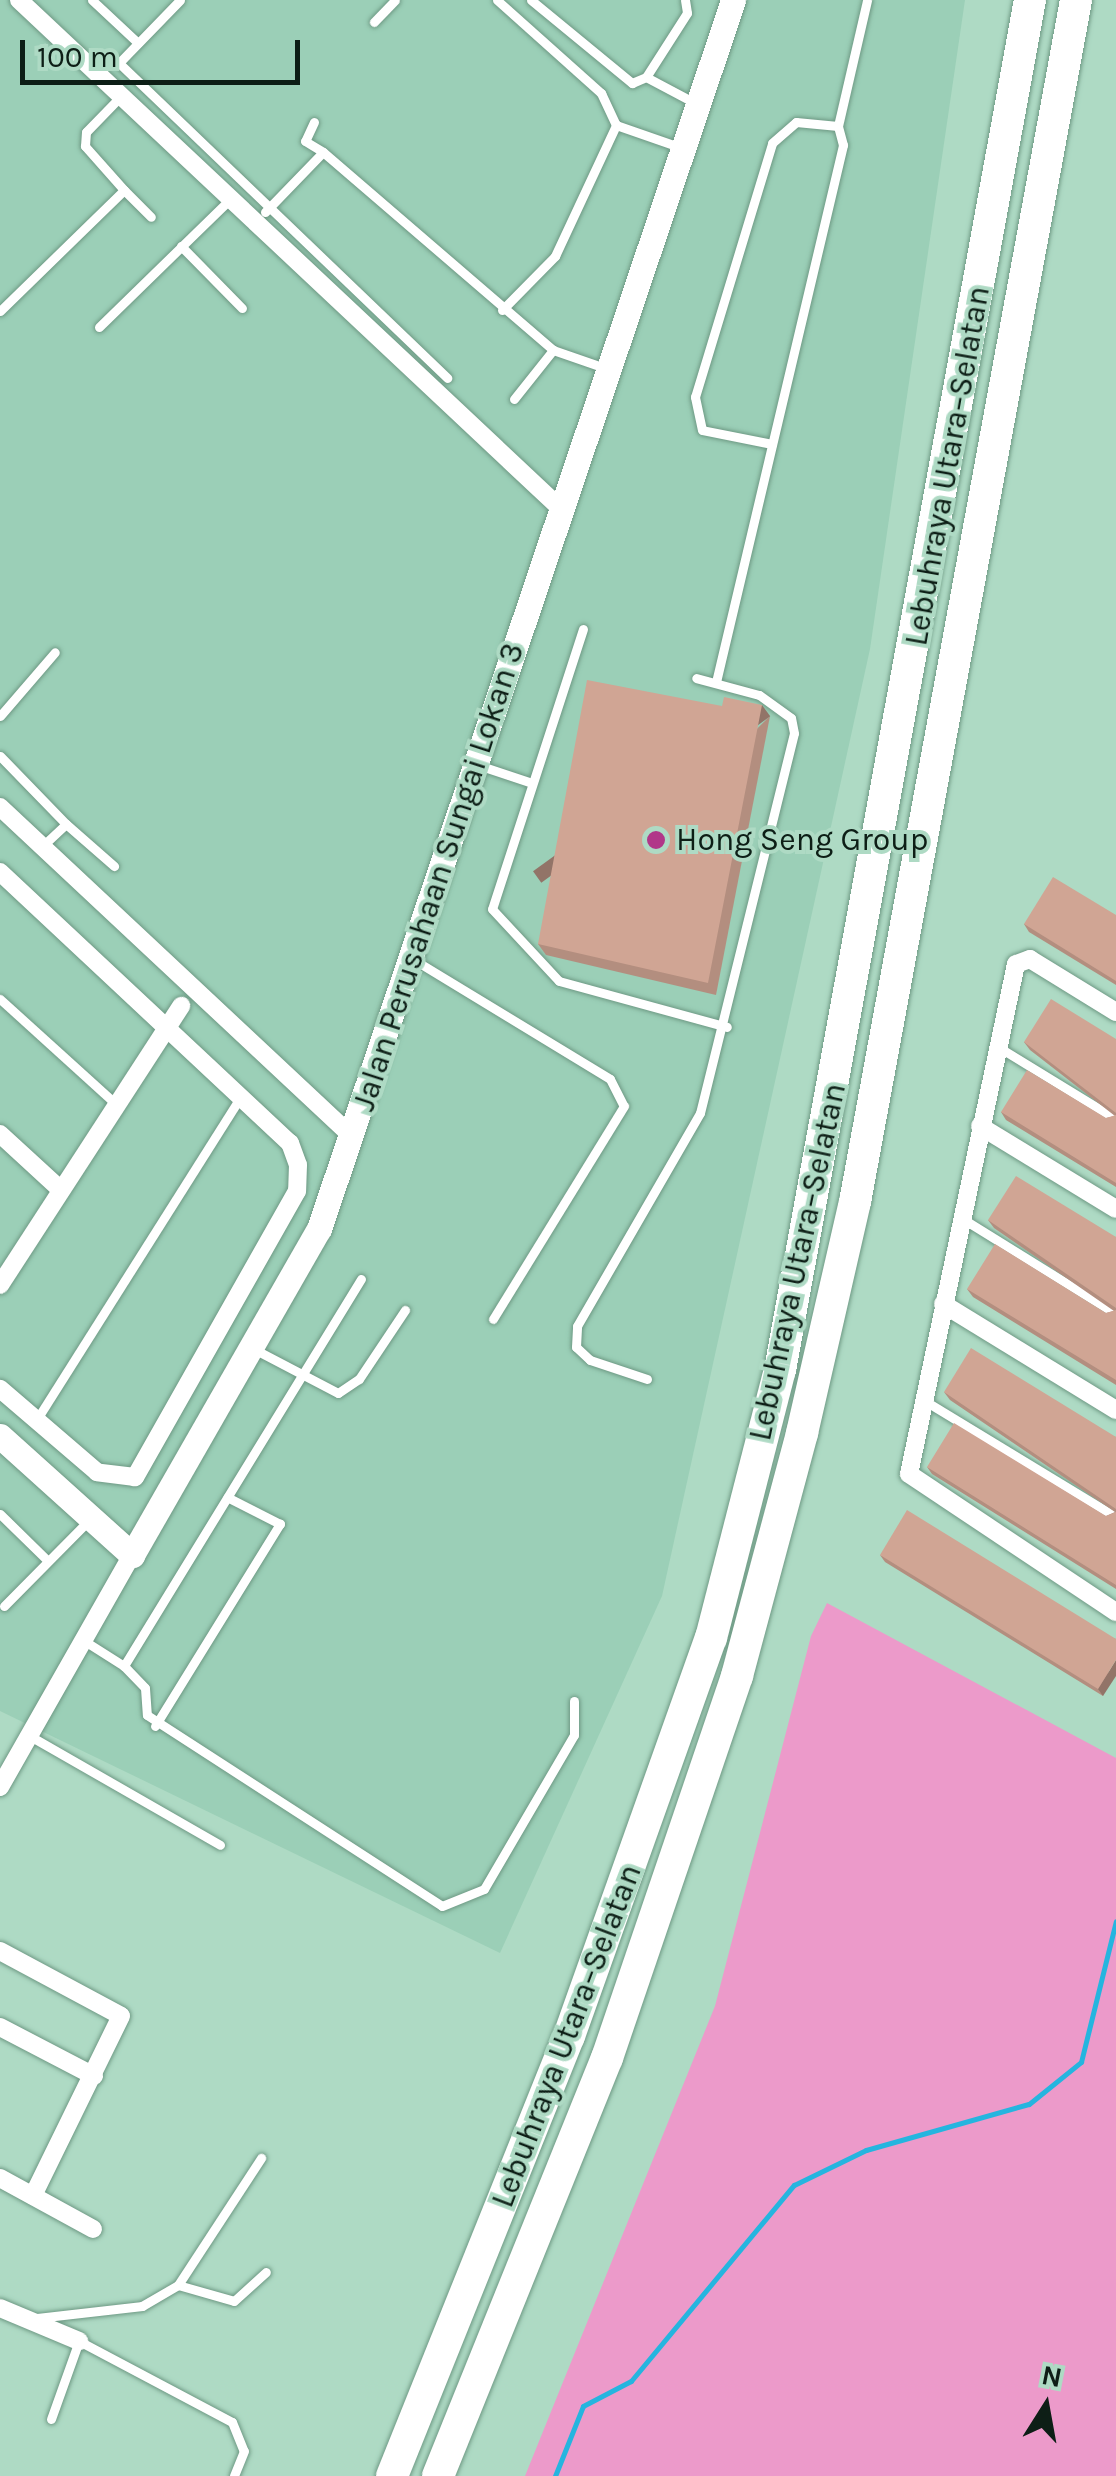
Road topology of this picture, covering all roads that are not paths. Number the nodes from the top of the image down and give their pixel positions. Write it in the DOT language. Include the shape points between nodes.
graph roads {
  1 [pos="18,0"];
  2 [pos="92,0"];
  3 [pos="180,0"];
  4 [pos="394,0"];
  5 [pos="496,0"];
  6 [pos="530,0"];
  7 [pos="685,0"];
  8 [pos="733,0"];
  9 [pos="867,0"];
  10 [pos="1022,0"];
  11 [pos="1030,0"];
  12 [pos="1076,0"];
  13 [pos="1091,0"];
  14 [pos="374,22"];
  15 [pos="138,42"];
  16 [pos="1018,57"];
  17 [pos="119,63"];
  18 [pos="646,77"];
  19 [pos="104,80"];
  20 [pos="121,96"];
  21 [pos="694,103"];
  22 [pos="314,122"];
  23 [pos="616,125"];
  24 [pos="838,126"];
  25 [pos="679,147"];
  26 [pos="323,152"];
  27 [pos="124,190"];
  28 [pos="230,199"];
  29 [pos="1043,204"];
  30 [pos="151,217"];
  31 [pos="262,217"];
  32 [pos="182,246"];
  33 [pos="242,308"];
  34 [pos="502,310"];
  35 [pos="0,311"];
  36 [pos="99,327"];
  37 [pos="552,350"];
  38 [pos="605,368"];
  39 [pos="446,378"];
  40 [pos="514,399"];
  41 [pos="772,444"];
  42 [pos="561,508"];
  43 [pos="583,630"];
  44 [pos="55,652"];
  45 [pos="696,678"];
  46 [pos="716,682"];
  47 [pos="0,716"];
  48 [pos="0,756"];
  49 [pos="477,765"];
  50 [pos="532,783"];
  51 [pos="0,808"];
  52 [pos="66,824"];
  53 [pos="41,847"];
  54 [pos="114,866"];
  55 [pos="0,872"];
  56 [pos="416,961"];
  57 [pos="0,999"];
  58 [pos="185,999"];
  59 [pos="1116,1012"];
  60 [pos="727,1027"];
  61 [pos="164,1032"];
  62 [pos="998,1047"];
  63 [pos="239,1099"];
  64 [pos="117,1105"];
  65 [pos="1116,1119"];
  66 [pos="980,1126"];
  67 [pos="0,1134"];
  68 [pos="352,1136"];
  69 [pos="62,1190"];
  70 [pos="1116,1209"];
  71 [pos="961,1217"];
  72 [pos="3,1271"];
  73 [pos="362,1279"];
  74 [pos="943,1304"];
  75 [pos="405,1310"];
  76 [pos="1116,1314"];
  77 [pos="493,1319"];
  78 [pos="252,1348"];
  79 [pos="647,1378"];
  80 [pos="299,1379"];
  81 [pos="0,1389"];
  82 [pos="922,1400"];
  83 [pos="1116,1410"];
  84 [pos="36,1422"];
  85 [pos="0,1436"];
  86 [pos="227,1496"];
  87 [pos="0,1514"];
  88 [pos="1116,1517"];
  89 [pos="90,1518"];
  90 [pos="132,1555"];
  91 [pos="48,1561"];
  92 [pos="4,1606"];
  93 [pos="1116,1612"];
  94 [pos="83,1640"];
  95 [pos="124,1666"];
  96 [pos="574,1701"];
  97 [pos="155,1726"];
  98 [pos="28,1735"];
  99 [pos="0,1787"];
  100 [pos="220,1845"];
  101 [pos="0,1951"];
  102 [pos="0,2027"];
  103 [pos="94,2076"];
  104 [pos="261,2158"];
  105 [pos="0,2178"];
  106 [pos="33,2196"];
  107 [pos="93,2228"];
  108 [pos="266,2272"];
  109 [pos="178,2285"];
  110 [pos="0,2308"];
  111 [pos="30,2318"];
  112 [pos="79,2341"];
  113 [pos="51,2419"];
  114 [pos="234,2476"];
  115 [pos="392,2476"];
  116 [pos="438,2476"];
  1 -- 19 [label="street"];
  2 -- 15 [label="lane"];
  3 -- 15 [label="lane"];
  4 -- 14 [label="lane"];
  5 -- 23 [label="lane" via="601,93"];
  6 -- 18 [label="lane" via="632,83"];
  7 -- 18 [label="lane" via="687,13"];
  8 -- 21 [label="main road, Jalan Perusahaan Sungai Lokan 3"];
  9 -- 24 [label="lane"];
  10 -- 16 [label="highway"];
  11 -- 16 [label="highway, Lebuhraya Utara–Selatan"];
  12 -- 29 [label="highway, Lebuhraya Utara–Selatan"];
  13 -- 29 [label="highway"];
  15 -- 17 [label="lane"];
  16 -- 115 [label="highway, Lebuhraya Utara–Selatan" via="791,1313 716,1618 576,2019"];
  17 -- 19 [label="lane"];
  17 -- 31 [label="lane"];
  18 -- 21 [label="lane"];
  19 -- 20 [label="street"];
  20 -- 27 [label="lane" via="86,132 86,146"];
  20 -- 28 [label="street"];
  21 -- 25 [label="main road, Jalan Perusahaan Sungai Lokan 3"];
  22 -- 26 [label="lane" via="305,142"];
  23 -- 25 [label="lane"];
  23 -- 34 [label="lane" via="555,256"];
  24 -- 41 [label="lane" via="844,145"];
  24 -- 41 [label="lane" via="796,122 772,143 695,397 702,430"];
  25 -- 38 [label="main road, Jalan Perusahaan Sungai Lokan 3"];
  26 -- 31 [label="lane"];
  26 -- 34 [label="lane"];
  27 -- 30 [label="lane"];
  27 -- 35 [label="lane"];
  28 -- 31 [label="street"];
  28 -- 32 [label="lane"];
  29 -- 116 [label="highway, Lebuhraya Utara–Selatan" via="855,1202 758,1601 607,2058"];
  31 -- 39 [label="lane"];
  31 -- 42 [label="street"];
  32 -- 33 [label="lane"];
  32 -- 36 [label="lane"];
  34 -- 37 [label="lane"];
  37 -- 38 [label="lane"];
  37 -- 40 [label="lane"];
  38 -- 42 [label="main road, Jalan Perusahaan Sungai Lokan 3"];
  41 -- 46 [label="lane"];
  42 -- 49 [label="main road, Jalan Perusahaan Sungai Lokan 3"];
  43 -- 50 [label="lane"];
  44 -- 47 [label="lane"];
  45 -- 46 [label="lane"];
  46 -- 60 [label="lane" via="782,709 794,733"];
  48 -- 52 [label="lane"];
  49 -- 50 [label="lane"];
  49 -- 56 [label="main road, Jalan Perusahaan Sungai Lokan 3"];
  50 -- 60 [label="lane" via="492,909 502,928 559,981 594,998"];
  51 -- 53 [label="street"];
  52 -- 53 [label="lane"];
  52 -- 54 [label="lane"];
  53 -- 58 [label="street"];
  55 -- 61 [label="street"];
  56 -- 68 [label="main road, Jalan Perusahaan Sungai Lokan 3"];
  56 -- 77 [label="lane" via="610,1079 624,1106"];
  57 -- 64 [label="lane"];
  58 -- 61 [label="street"];
  58 -- 68 [label="street"];
  59 -- 62 [label="street" via="1021,958"];
  60 -- 79 [label="lane" via="700,1114 577,1326 576,1347 590,1360"];
  61 -- 63 [label="street"];
  61 -- 64 [label="street"];
  62 -- 65 [label="lane"];
  62 -- 66 [label="street"];
  63 -- 84 [label="lane"];
  63 -- 84 [label="street" via="290,1143 297,1191 135,1476 97,1472"];
  64 -- 69 [label="street"];
  66 -- 70 [label="street"];
  66 -- 71 [label="street"];
  67 -- 69 [label="street"];
  68 -- 78 [label="main road, Jalan Perusahaan Sungai Lokan 3" via="320,1229"];
  69 -- 72 [label="street"];
  71 -- 74 [label="street"];
  71 -- 76 [label="lane"];
  73 -- 80 [label="lane"];
  74 -- 82 [label="street"];
  74 -- 83 [label="street"];
  75 -- 80 [label="lane" via="347,1390"];
  78 -- 80 [label="lane"];
  78 -- 90 [label="main road, Jalan Perusahaan Sungai Lokan 3"];
  80 -- 86 [label="lane"];
  81 -- 84 [label="street"];
  82 -- 88 [label="lane"];
  82 -- 93 [label="street" via="909,1474"];
  85 -- 89 [label="main road"];
  86 -- 95 [label="lane"];
  86 -- 97 [label="lane" via="280,1524"];
  87 -- 91 [label="lane"];
  89 -- 90 [label="main road"];
  89 -- 91 [label="lane"];
  90 -- 94 [label="street"];
  91 -- 92 [label="lane"];
  94 -- 95 [label="lane"];
  94 -- 98 [label="street"];
  95 -- 97 [label="lane" via="145,1688"];
  96 -- 97 [label="lane" via="574,1735 484,1890 442,1906"];
  98 -- 99 [label="street"];
  98 -- 100 [label="lane"];
  101 -- 103 [label="street" via="121,2016"];
  102 -- 103 [label="street"];
  103 -- 106 [label="street"];
  104 -- 109 [label="lane"];
  105 -- 106 [label="street"];
  106 -- 107 [label="street"];
  108 -- 109 [label="lane" via="234,2302"];
  109 -- 111 [label="lane" via="142,2306"];
  110 -- 111 [label="street"];
  111 -- 112 [label="street"];
  112 -- 113 [label="lane"];
  112 -- 114 [label="lane" via="232,2422 244,2452"];
}
